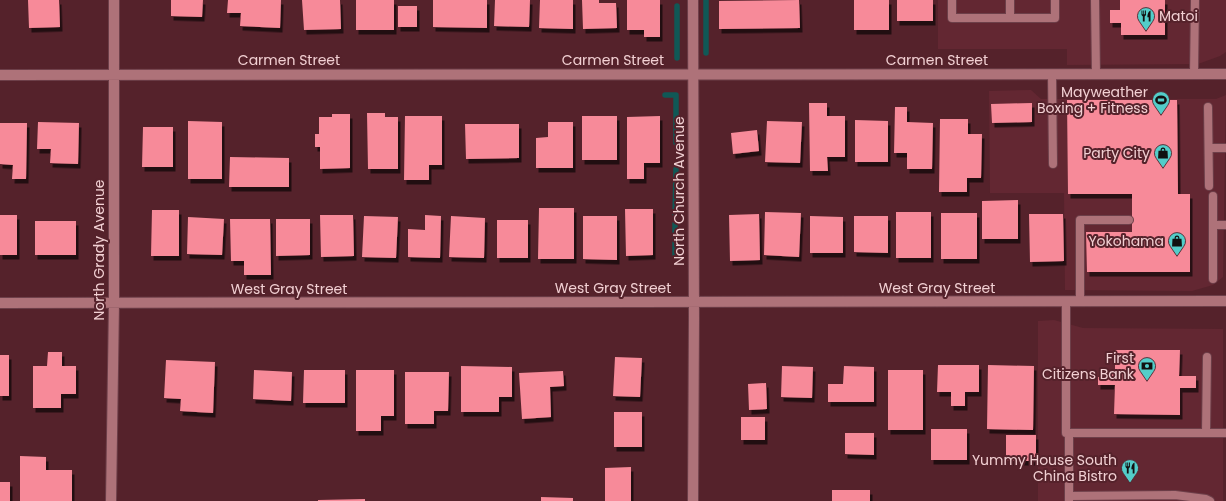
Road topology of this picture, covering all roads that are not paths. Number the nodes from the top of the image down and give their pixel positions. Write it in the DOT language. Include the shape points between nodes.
graph roads {
  1 [pos="114,0"];
  2 [pos="693,0"];
  3 [pos="952,0"];
  4 [pos="1010,0"];
  5 [pos="1055,0"];
  6 [pos="1095,0"];
  7 [pos="1195,0"];
  8 [pos="1010,18"];
  9 [pos="114,74"];
  10 [pos="693,74"];
  11 [pos="1052,74"];
  12 [pos="1096,74"];
  13 [pos="1194,74"];
  14 [pos="1226,74"];
  15 [pos="0,75"];
  16 [pos="1208,107"];
  17 [pos="1209,148"];
  18 [pos="1226,148"];
  19 [pos="1053,164"];
  20 [pos="1209,186"];
  21 [pos="1213,196"];
  22 [pos="1128,220"];
  23 [pos="1213,225"];
  24 [pos="1226,225"];
  25 [pos="1213,279"];
  26 [pos="694,302"];
  27 [pos="1066,302"];
  28 [pos="1080,302"];
  29 [pos="1226,302"];
  30 [pos="0,303"];
  31 [pos="114,303"];
  32 [pos="1208,357"];
  33 [pos="1069,433"];
  34 [pos="1206,433"];
  35 [pos="1226,433"];
  36 [pos="1069,499"];
  37 [pos="111,501"];
  38 [pos="692,501"];
  39 [pos="1210,501"];
  1 -- 9 [label="street, North Grady Avenue"];
  2 -- 10 [label="street, North Church Avenue"];
  3 -- 8 [label="lane" via="952,18"];
  4 -- 8 [label="lane"];
  5 -- 8 [label="lane" via="1055,18"];
  6 -- 12 [label="lane"];
  7 -- 13 [label="lane"];
  9 -- 10 [label="street, Carmen Street"];
  9 -- 15 [label="street, Carmen Street"];
  9 -- 31 [label="street, North Grady Avenue"];
  10 -- 11 [label="street, Carmen Street"];
  10 -- 26 [label="street, North Church Avenue"];
  11 -- 12 [label="street, Carmen Street"];
  11 -- 19 [label="lane"];
  12 -- 13 [label="street, Carmen Street"];
  13 -- 14 [label="street, Carmen Street"];
  16 -- 17 [label="lane"];
  17 -- 18 [label="lane"];
  17 -- 20 [label="lane"];
  21 -- 23 [label="lane"];
  22 -- 28 [label="lane" via="1080,220"];
  23 -- 24 [label="lane"];
  23 -- 25 [label="lane"];
  26 -- 27 [label="street, West Gray Street"];
  26 -- 31 [label="street, West Gray Street"];
  26 -- 38 [label="street, North Church Avenue"];
  27 -- 28 [label="street, West Gray Street"];
  27 -- 33 [label="lane" via="1066,433"];
  28 -- 29 [label="street, West Gray Street"];
  30 -- 31 [label="street, West Gray Street"];
  31 -- 37 [label="street, North Grady Avenue"];
  32 -- 34 [label="lane"];
  33 -- 34 [label="lane"];
  33 -- 36 [label="lane"];
  34 -- 35 [label="lane"];
  36 -- 39 [label="lane" via="1176,495"];
}
